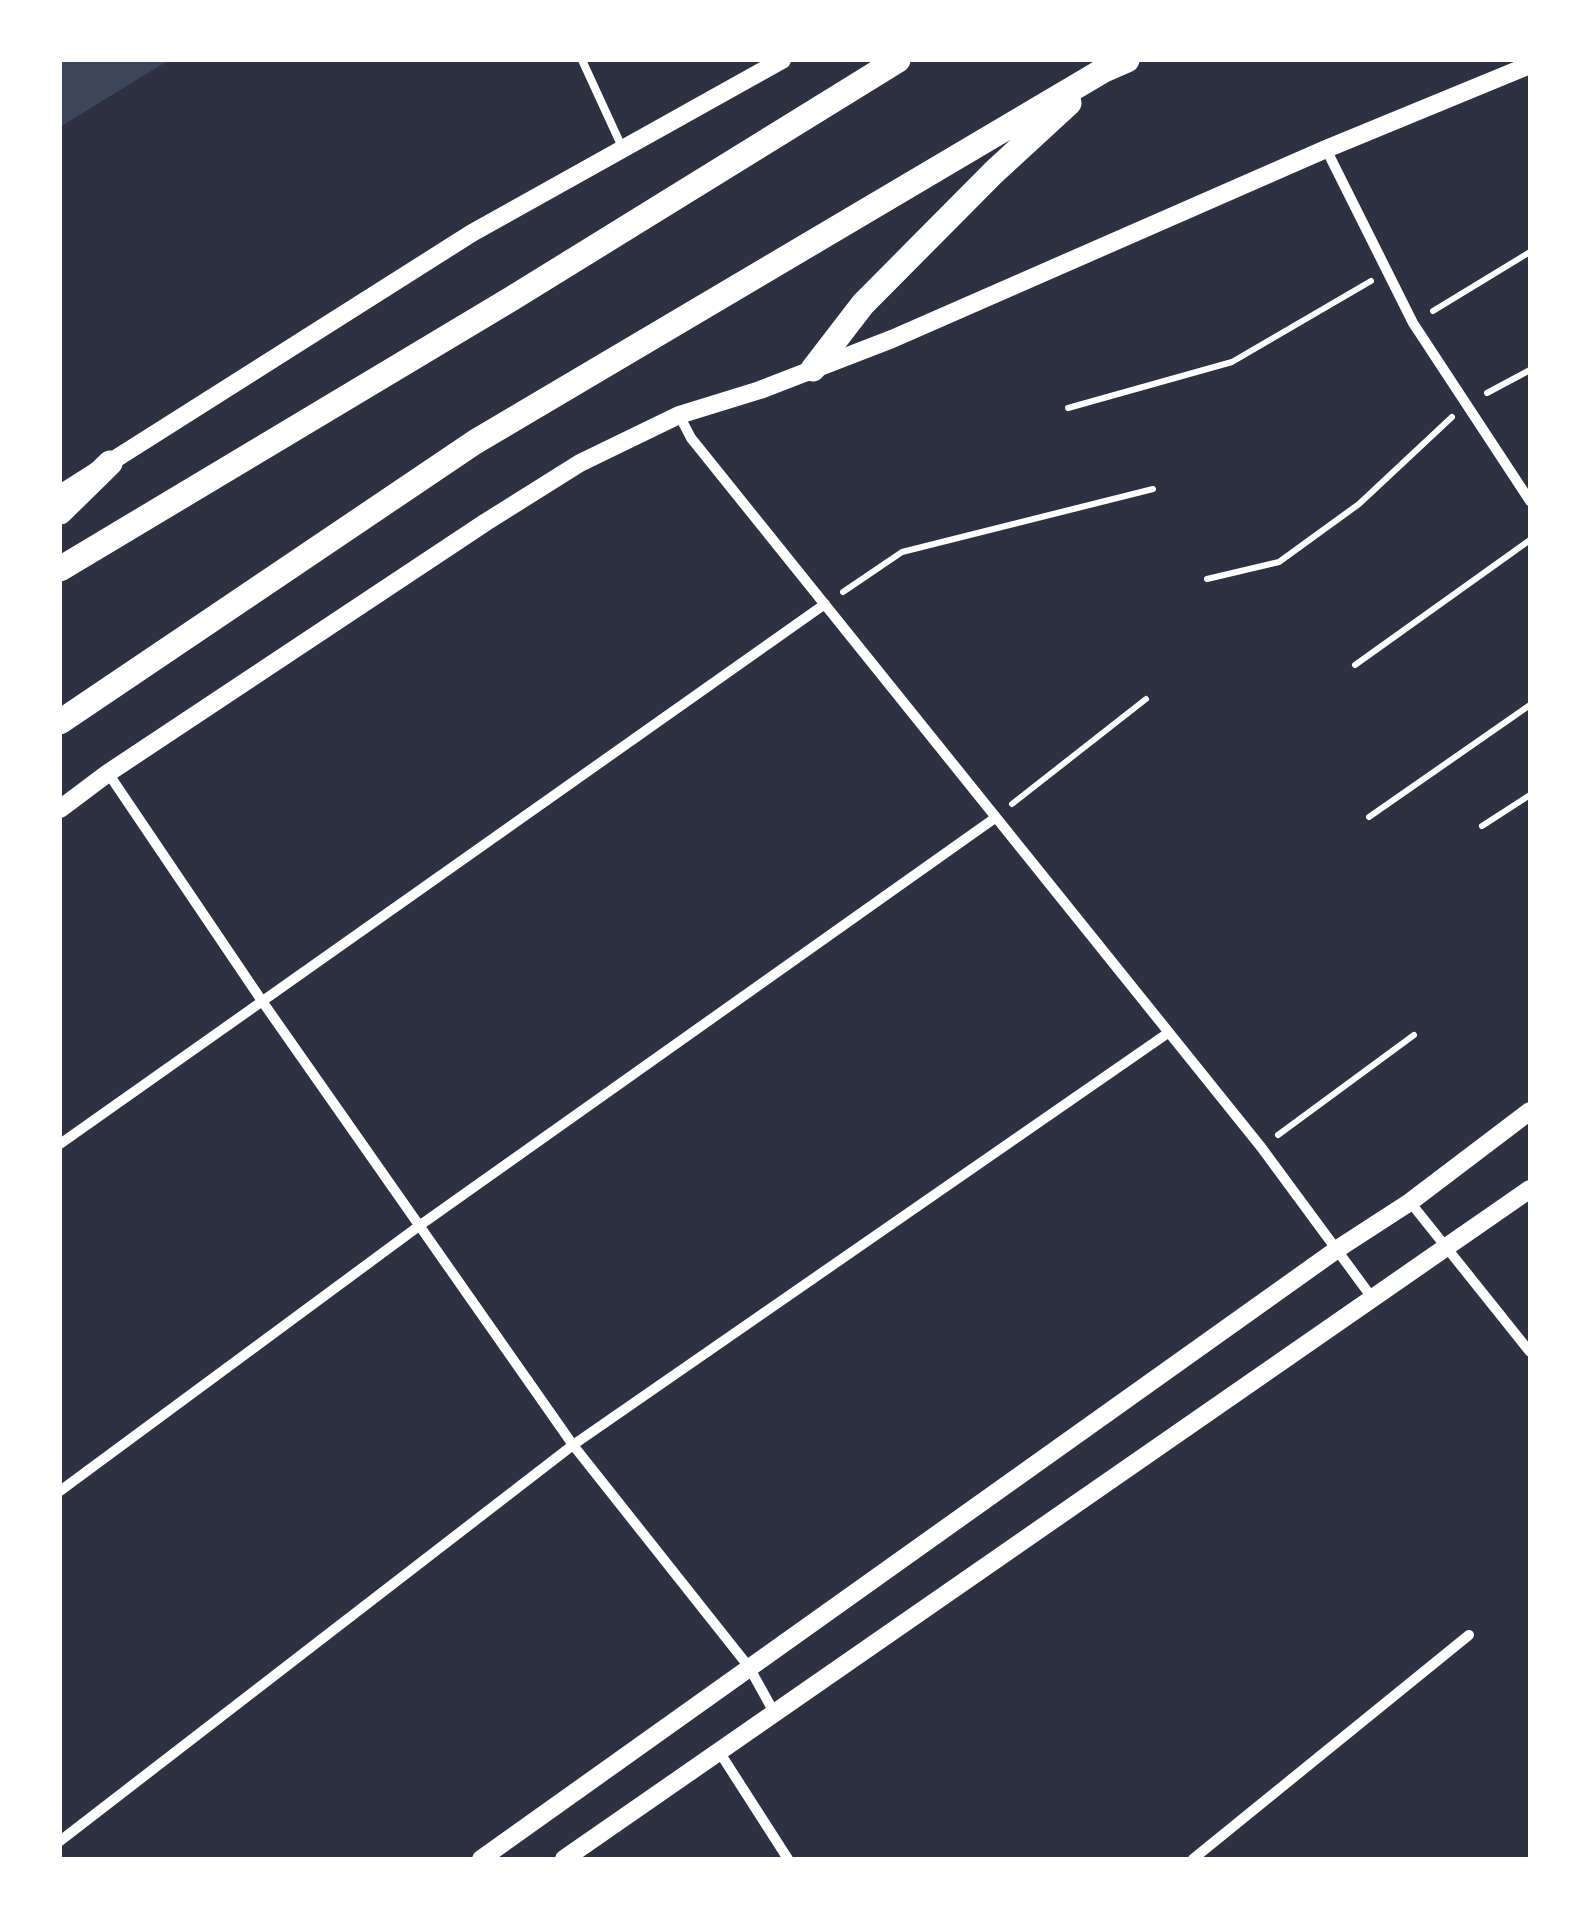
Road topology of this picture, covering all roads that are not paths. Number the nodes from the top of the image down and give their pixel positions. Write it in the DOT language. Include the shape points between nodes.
graph roads {
  1 [pos="582,60"];
  2 [pos="782,60"];
  3 [pos="898,60"];
  4 [pos="1530,64"];
  5 [pos="1116,65"];
  6 [pos="622,147"];
  7 [pos="1326,149"];
  8 [pos="813,370"];
  9 [pos="680,415"];
  10 [pos="110,462"];
  11 [pos="60,494"];
  12 [pos="1530,501"];
  13 [pos="60,512"];
  14 [pos="60,569"];
  15 [pos="826,604"];
  16 [pos="60,722"];
  17 [pos="108,773"];
  18 [pos="60,809"];
  19 [pos="995,818"];
  20 [pos="262,1001"];
  21 [pos="1168,1033"];
  22 [pos="1530,1111"];
  23 [pos="60,1144"];
  24 [pos="1530,1189"];
  25 [pos="1410,1202"];
  26 [pos="418,1226"];
  27 [pos="1339,1248"];
  28 [pos="1443,1248"];
  29 [pos="1374,1300"];
  30 [pos="1530,1352"];
  31 [pos="573,1444"];
  32 [pos="60,1490"];
  33 [pos="1469,1635"];
  34 [pos="749,1667"];
  35 [pos="776,1714"];
  36 [pos="720,1752"];
  37 [pos="60,1840"];
  38 [pos="481,1859"];
  39 [pos="564,1859"];
  40 [pos="788,1859"];
  41 [pos="1193,1859"];
  1 -- 6 [label="lane"];
  2 -- 6 [label="street"];
  3 -- 14 [label="main road"];
  4 -- 7 [label="street"];
  5 -- 8 [label="main road" via="994,172 863,304"];
  5 -- 16 [label="main road" via="475,442"];
  6 -- 10 [label="street" via="472,233"];
  7 -- 8 [label="street"];
  7 -- 12 [label="street" via="1413,323"];
  8 -- 9 [label="street"];
  9 -- 15 [label="street"];
  9 -- 17 [label="street" via="580,462"];
  10 -- 11 [label="street"];
  10 -- 13 [label="main road"];
  15 -- 19 [label="street"];
  15 -- 20 [label="street"];
  17 -- 18 [label="street"];
  17 -- 20 [label="street"];
  19 -- 21 [label="street"];
  19 -- 26 [label="street"];
  20 -- 23 [label="street"];
  20 -- 26 [label="street"];
  21 -- 27 [label="street"];
  21 -- 31 [label="street"];
  22 -- 25 [label="street"];
  24 -- 28 [label="street"];
  25 -- 27 [label="street"];
  25 -- 28 [label="street"];
  26 -- 31 [label="street"];
  26 -- 32 [label="street"];
  27 -- 29 [label="street"];
  27 -- 34 [label="street"];
  28 -- 29 [label="street"];
  28 -- 30 [label="street"];
  29 -- 35 [label="street"];
  31 -- 34 [label="street"];
  31 -- 37 [label="street"];
  33 -- 41 [label="street"];
  34 -- 35 [label="street"];
  34 -- 38 [label="street"];
  35 -- 36 [label="street"];
  36 -- 39 [label="street"];
  36 -- 40 [label="street"];
}
